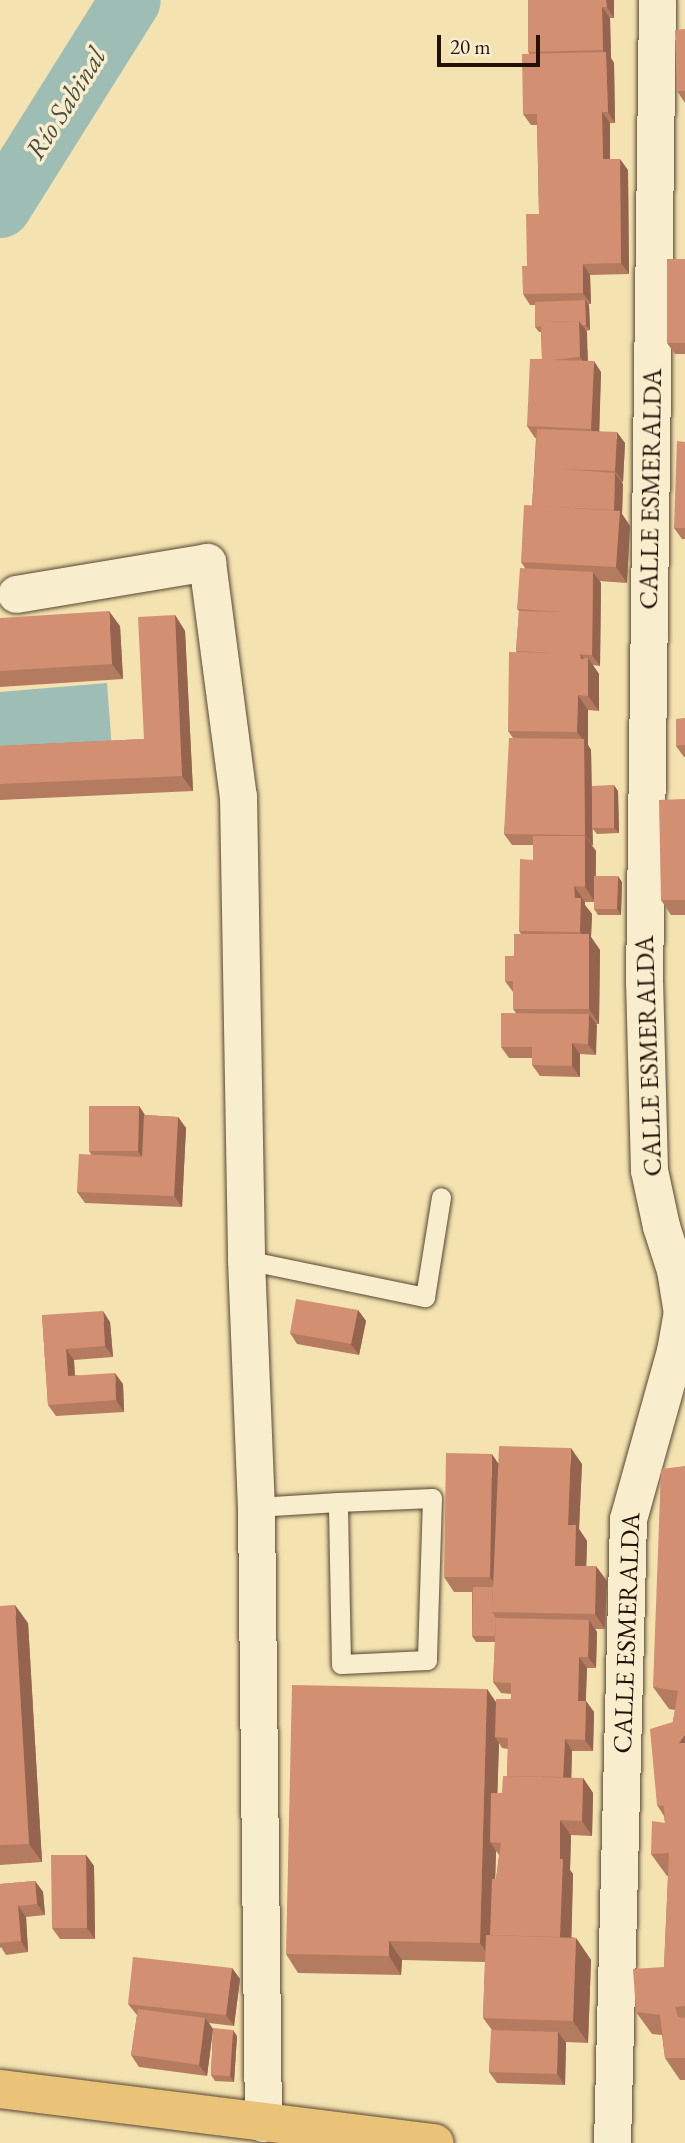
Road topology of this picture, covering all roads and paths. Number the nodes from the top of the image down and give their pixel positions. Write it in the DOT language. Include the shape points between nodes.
graph roads {
  1 [pos="657,0"];
  2 [pos="16,594"];
  3 [pos="442,1197"];
  4 [pos="246,1260"];
  5 [pos="338,1502"];
  6 [pos="256,1507"];
  7 [pos="0,2089"];
  8 [pos="263,2123"];
  9 [pos="435,2143"];
  10 [pos="612,2143"];
  1 -- 10 [label="street, CALLE ESMERALDA" via="644,983 649,1170 675,1269 681,1313 628,1519"];
  2 -- 4 [label="street" via="207,562 238,796"];
  3 -- 4 [label="lane" via="425,1297"];
  4 -- 6 [label="street"];
  5 -- 5 [label="lane" via="432,1497 427,1660 341,1664"];
  5 -- 6 [label="lane"];
  6 -- 8 [label="street"];
  7 -- 8 [label="main road"];
  8 -- 9 [label="main road"];
}
